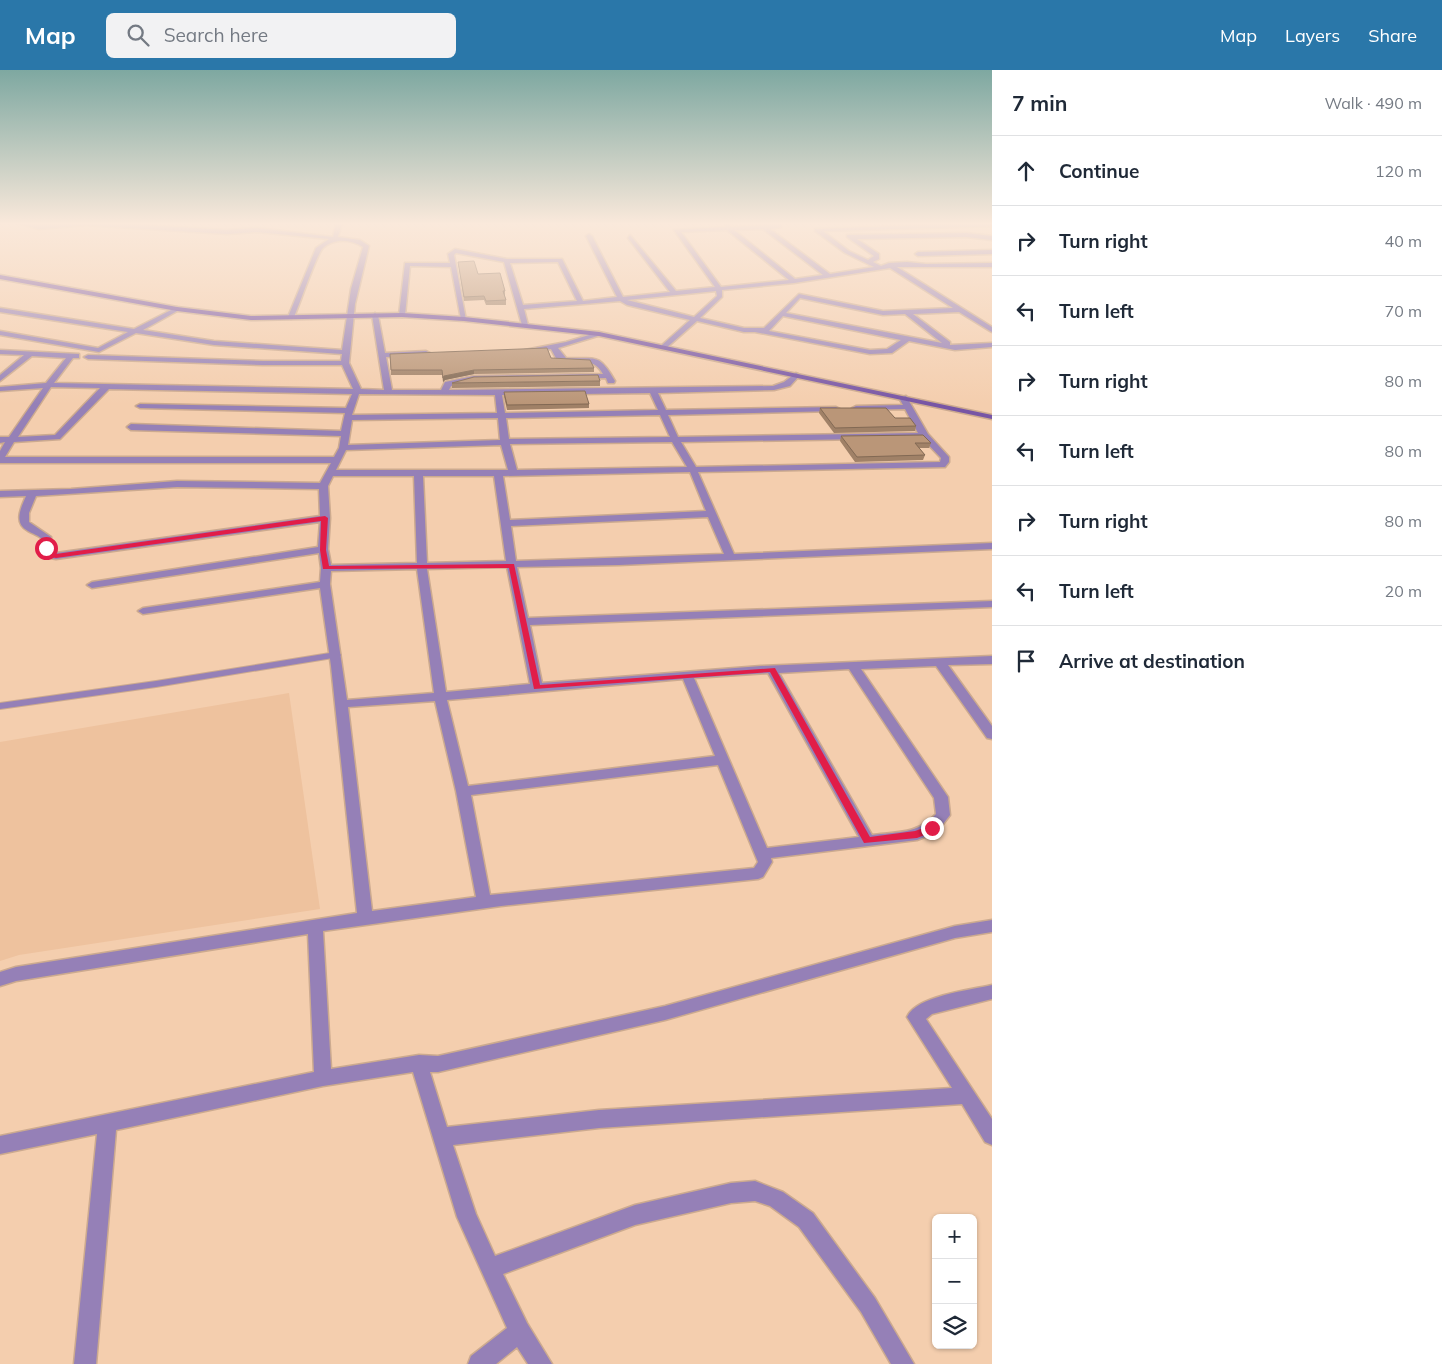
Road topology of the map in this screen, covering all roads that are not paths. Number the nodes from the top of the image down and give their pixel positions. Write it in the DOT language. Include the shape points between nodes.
graph roads {
  1 [pos="35,283"];
  2 [pos="305,283"];
  3 [pos="356,283"];
  4 [pos="405,283"];
  5 [pos="457,283"];
  6 [pos="513,283"];
  7 [pos="571,283"];
  8 [pos="614,283"];
  9 [pos="666,283"];
  10 [pos="715,283"];
  11 [pos="772,283"];
  12 [pos="919,283"];
  13 [pos="719,289"];
  14 [pos="674,293"];
  15 [pos="621,299"];
  16 [pos="581,303"];
  17 [pos="520,307"];
  18 [pos="177,309"];
  19 [pos="0,310"];
  20 [pos="962,310"];
  21 [pos="908,313"];
  22 [pos="350,314"];
  23 [pos="782,314"];
  24 [pos="375,315"];
  25 [pos="402,315"];
  26 [pos="291,317"];
  27 [pos="464,319"];
  28 [pos="696,320"];
  29 [pos="525,325"];
  30 [pos="992,330"];
  31 [pos="756,331"];
  32 [pos="134,332"];
  33 [pos="0,333"];
  34 [pos="599,334"];
  35 [pos="907,339"];
  36 [pos="947,344"];
  37 [pos="992,345"];
  38 [pos="553,346"];
  39 [pos="665,347"];
  40 [pos="99,350"];
  41 [pos="522,350"];
  42 [pos="0,352"];
  43 [pos="346,352"];
  44 [pos="31,353"];
  45 [pos="436,353"];
  46 [pos="382,355"];
  47 [pos="71,356"];
  48 [pos="88,356"];
  49 [pos="345,363"];
  50 [pos="796,375"];
  51 [pos="608,376"];
  52 [pos="0,379"];
  53 [pos="48,385"];
  54 [pos="107,386"];
  55 [pos="0,389"];
  56 [pos="358,390"];
  57 [pos="615,390"];
  58 [pos="653,390"];
  59 [pos="388,392"];
  60 [pos="444,392"];
  61 [pos="498,392"];
  62 [pos="903,398"];
  63 [pos="140,406"];
  64 [pos="908,407"];
  65 [pos="842,409"];
  66 [pos="851,409"];
  67 [pos="662,412"];
  68 [pos="349,414"];
  69 [pos="501,414"];
  70 [pos="992,417"];
  71 [pos="130,427"];
  72 [pos="346,434"];
  73 [pos="924,435"];
  74 [pos="675,438"];
  75 [pos="0,440"];
  76 [pos="11,440"];
  77 [pos="505,442"];
  78 [pos="343,448"];
  79 [pos="0,460"];
  80 [pos="336,460"];
  81 [pos="693,470"];
  82 [pos="330,473"];
  83 [pos="418,473"];
  84 [pos="498,473"];
  85 [pos="513,473"];
  86 [pos="323,486"];
  87 [pos="0,494"];
  88 [pos="32,494"];
  89 [pos="712,514"];
  90 [pos="325,518"];
  91 [pos="506,523"];
  92 [pos="992,546"];
  93 [pos="323,550"];
  94 [pos="730,557"];
  95 [pos="512,566"];
  96 [pos="422,567"];
  97 [pos="326,568"];
  98 [pos="324,584"];
  99 [pos="92,585"];
  100 [pos="992,604"];
  101 [pos="143,611"];
  102 [pos="523,622"];
  103 [pos="336,654"];
  104 [pos="992,660"];
  105 [pos="939,662"];
  106 [pos="853,666"];
  107 [pos="772,670"];
  108 [pos="687,675"];
  109 [pos="537,688"];
  110 [pos="442,698"];
  111 [pos="340,704"];
  112 [pos="0,706"];
  113 [pos="992,735"];
  114 [pos="723,760"];
  115 [pos="462,791"];
  116 [pos="868,841"];
  117 [pos="762,854"];
  118 [pos="484,902"];
  119 [pos="366,918"];
  120 [pos="315,926"];
  121 [pos="992,926"];
  122 [pos="0,979"];
  123 [pos="992,992"];
  124 [pos="419,1063"];
  125 [pos="323,1078"];
  126 [pos="967,1095"];
  127 [pos="107,1124"];
  128 [pos="990,1128"];
  129 [pos="441,1137"];
  130 [pos="0,1145"];
  131 [pos="491,1268"];
  132 [pos="519,1331"];
  133 [pos="85,1364"];
  134 [pos="479,1364"];
  135 [pos="541,1364"];
  136 [pos="903,1364"];
  1 -- 18 [label="main road"];
  2 -- 26 [label="street"];
  3 -- 22 [label="street"];
  4 -- 25 [label="street"];
  5 -- 27 [label="street"];
  6 -- 17 [label="street"];
  7 -- 16 [label="street"];
  8 -- 15 [label="street"];
  9 -- 14 [label="street"];
  10 -- 13 [label="street"];
  11 -- 13 [label="street"];
  12 -- 20 [label="street"];
  13 -- 14 [label="street"];
  13 -- 28 [label="street" via="720,296"];
  14 -- 15 [label="street"];
  15 -- 16 [label="street"];
  15 -- 28 [label="street" via="636,307"];
  16 -- 17 [label="street"];
  17 -- 29 [label="street"];
  18 -- 26 [label="main road" via="251,318"];
  18 -- 32 [label="street"];
  19 -- 32 [label="street"];
  20 -- 21 [label="street"];
  20 -- 30 [label="street"];
  21 -- 23 [label="street" via="883,313 799,296"];
  21 -- 36 [label="street"];
  22 -- 24 [label="main road"];
  22 -- 26 [label="main road"];
  22 -- 43 [label="street"];
  23 -- 31 [label="street" via="766,330"];
  23 -- 35 [label="street"];
  24 -- 25 [label="main road"];
  24 -- 46 [label="street"];
  25 -- 27 [label="main road"];
  27 -- 29 [label="main road"];
  28 -- 31 [label="street"];
  28 -- 39 [label="street"];
  29 -- 34 [label="main road"];
  31 -- 35 [label="street" via="870,352 889,351"];
  32 -- 40 [label="street"];
  32 -- 43 [label="street" via="214,343"];
  33 -- 40 [label="street"];
  34 -- 38 [label="street"];
  34 -- 39 [label="main road"];
  35 -- 37 [label="street" via="955,348"];
  38 -- 41 [label="street"];
  38 -- 51 [label="street" via="564,360 600,362"];
  39 -- 50 [label="main road"];
  40 -- 48 [label="street"];
  42 -- 44 [label="street"];
  43 -- 49 [label="street"];
  44 -- 47 [label="street"];
  44 -- 52 [label="street"];
  45 -- 46 [label="street"];
  46 -- 59 [label="street"];
  47 -- 48 [label="street"];
  47 -- 53 [label="street"];
  48 -- 49 [label="street"];
  49 -- 56 [label="street"];
  50 -- 58 [label="street" via="787,384 774,388"];
  50 -- 62 [label="main road"];
  51 -- 57 [label="street"];
  51 -- 60 [label="street" via="474,378 448,384"];
  53 -- 54 [label="street"];
  53 -- 55 [label="street"];
  53 -- 76 [label="street"];
  54 -- 56 [label="street"];
  54 -- 76 [label="street" via="57,437"];
  56 -- 59 [label="street"];
  56 -- 68 [label="street"];
  57 -- 58 [label="street"];
  57 -- 61 [label="street"];
  58 -- 67 [label="street"];
  59 -- 60 [label="street"];
  60 -- 61 [label="street"];
  61 -- 69 [label="street"];
  62 -- 64 [label="street"];
  62 -- 70 [label="main road"];
  63 -- 68 [label="street"];
  64 -- 66 [label="street"];
  64 -- 73 [label="street"];
  65 -- 67 [label="street"];
  67 -- 69 [label="street"];
  67 -- 74 [label="street"];
  68 -- 69 [label="street"];
  68 -- 72 [label="street"];
  69 -- 77 [label="street"];
  71 -- 72 [label="street"];
  72 -- 78 [label="street"];
  73 -- 74 [label="street"];
  73 -- 81 [label="street" via="944,457 942,465"];
  74 -- 77 [label="street"];
  74 -- 81 [label="street"];
  75 -- 76 [label="street"];
  76 -- 79 [label="street"];
  77 -- 78 [label="street"];
  77 -- 85 [label="street"];
  78 -- 80 [label="street"];
  79 -- 80 [label="street"];
  80 -- 82 [label="street"];
  81 -- 85 [label="street"];
  81 -- 89 [label="street"];
  82 -- 83 [label="street"];
  82 -- 86 [label="street"];
  83 -- 84 [label="street"];
  83 -- 96 [label="street"];
  84 -- 85 [label="street"];
  84 -- 91 [label="street"];
  86 -- 88 [label="street" via="177,484"];
  86 -- 90 [label="street"];
  87 -- 88 [label="street"];
  88 -- 90 [label="street" via="22,518 24,524 43,532 48,555 56,556"];
  89 -- 91 [label="street"];
  89 -- 94 [label="street"];
  90 -- 93 [label="street"];
  91 -- 95 [label="street"];
  92 -- 94 [label="street"];
  93 -- 97 [label="street"];
  93 -- 99 [label="street"];
  94 -- 95 [label="street"];
  95 -- 96 [label="street"];
  95 -- 102 [label="street"];
  96 -- 97 [label="street"];
  96 -- 110 [label="street"];
  97 -- 98 [label="street"];
  98 -- 101 [label="street"];
  98 -- 103 [label="street"];
  100 -- 102 [label="street"];
  102 -- 109 [label="street"];
  103 -- 111 [label="street"];
  103 -- 112 [label="lane"];
  104 -- 105 [label="street"];
  105 -- 106 [label="street"];
  105 -- 113 [label="street"];
  106 -- 107 [label="street"];
  106 -- 116 [label="street" via="941,797 944,815 932,828 917,835"];
  107 -- 108 [label="street"];
  107 -- 116 [label="street"];
  108 -- 109 [label="street"];
  108 -- 114 [label="street"];
  109 -- 110 [label="street"];
  110 -- 111 [label="street"];
  110 -- 115 [label="street"];
  111 -- 119 [label="street"];
  114 -- 115 [label="street"];
  114 -- 117 [label="street"];
  115 -- 118 [label="street"];
  116 -- 117 [label="street"];
  117 -- 118 [label="street" via="765,862 758,873"];
  118 -- 119 [label="street"];
  119 -- 120 [label="street"];
  120 -- 122 [label="street"];
  120 -- 125 [label="street"];
  121 -- 124 [label="street" via="955,932 665,1013 438,1064"];
  123 -- 126 [label="street" via="928,1008 915,1017"];
  124 -- 125 [label="street"];
  124 -- 129 [label="street"];
  125 -- 127 [label="street"];
  126 -- 128 [label="street"];
  126 -- 129 [label="street" via="599,1119"];
  127 -- 130 [label="street"];
  127 -- 133 [label="street"];
  129 -- 131 [label="street" via="467,1217"];
  131 -- 132 [label="street"];
  131 -- 136 [label="street" via="636,1215 731,1193 755,1191 776,1199 806,1220 868,1305"];
  132 -- 134 [label="street"];
  132 -- 135 [label="street"];
}
